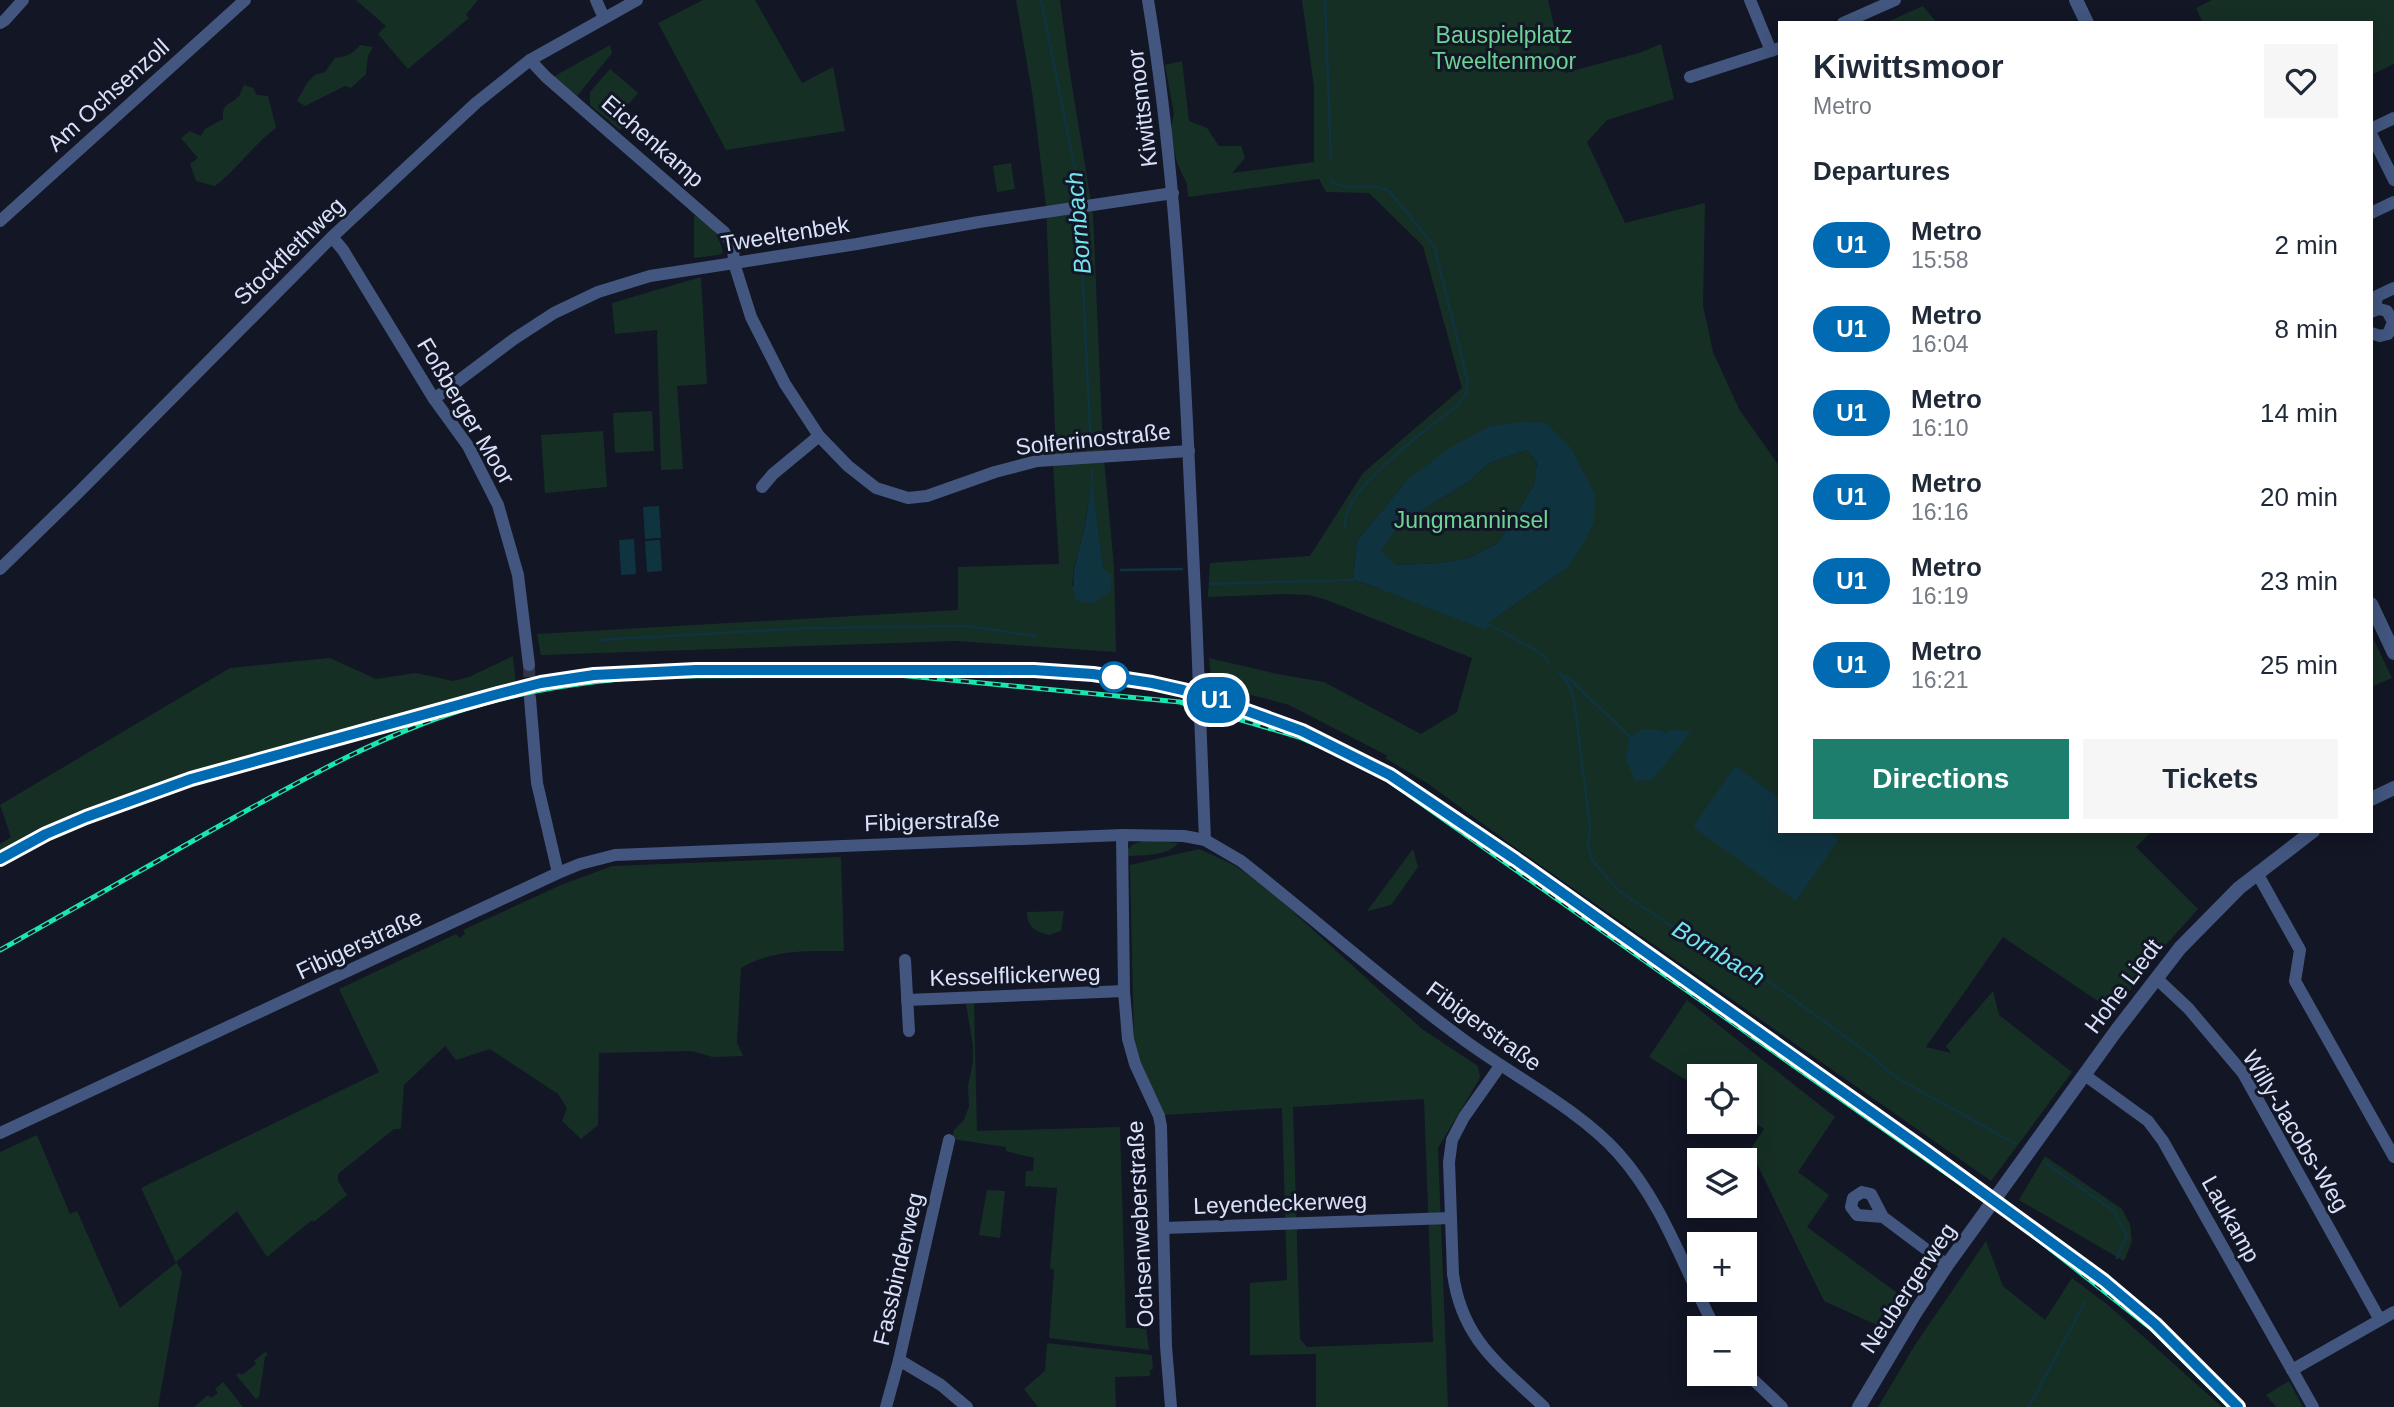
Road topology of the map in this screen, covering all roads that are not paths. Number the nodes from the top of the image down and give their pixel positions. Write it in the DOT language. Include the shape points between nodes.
graph roads {
  1 [pos="23,0"];
  2 [pos="245,0"];
  3 [pos="596,0"];
  4 [pos="637,0"];
  5 [pos="1148,0"];
  6 [pos="1750,0"];
  7 [pos="1895,0"];
  8 [pos="2076,0"];
  9 [pos="604,18"];
  10 [pos="1848,21"];
  11 [pos="2086,21"];
  12 [pos="0,23"];
  13 [pos="1775,49"];
  14 [pos="530,60"];
  15 [pos="1690,77"];
  16 [pos="2394,118"];
  17 [pos="2373,130"];
  18 [pos="2373,135"];
  19 [pos="2394,180"];
  20 [pos="1173,193"];
  21 [pos="2394,202"];
  22 [pos="2373,212"];
  23 [pos="0,221"];
  24 [pos="332,237"];
  25 [pos="734,263"];
  26 [pos="2394,288"];
  27 [pos="2373,311"];
  28 [pos="2383,336"];
  29 [pos="435,399"];
  30 [pos="819,436"];
  31 [pos="1189,450"];
  32 [pos="762,487"];
  33 [pos="0,569"];
  34 [pos="2373,608"];
  35 [pos="2394,653"];
  36 [pos="529,665"];
  37 [pos="530,698"];
  38 [pos="2394,788"];
  39 [pos="2373,798"];
  40 [pos="2310,833"];
  41 [pos="1122,835"];
  42 [pos="1205,840"];
  43 [pos="558,873"];
  44 [pos="2257,873"];
  45 [pos="905,960"];
  46 [pos="2156,978"];
  47 [pos="1124,991"];
  48 [pos="907,1000"];
  49 [pos="909,1031"];
  50 [pos="1500,1066"];
  51 [pos="2086,1076"];
  52 [pos="0,1133"];
  53 [pos="949,1139"];
  54 [pos="2394,1157"];
  55 [pos="1998,1196"];
  56 [pos="1883,1216"];
  57 [pos="1451,1218"];
  58 [pos="1164,1228"];
  59 [pos="1947,1265"];
  60 [pos="2394,1312"];
  61 [pos="1709,1316"];
  62 [pos="2380,1320"];
  63 [pos="900,1360"];
  64 [pos="2292,1370"];
  65 [pos="1757,1383"];
  66 [pos="886,1407"];
  67 [pos="967,1407"];
  68 [pos="1171,1407"];
  69 [pos="1544,1407"];
  70 [pos="1782,1407"];
  71 [pos="1859,1407"];
  72 [pos="2313,1407"];
  1 -- 12 [label="street"];
  2 -- 23 [label="street, Am Ochsenzoll"];
  3 -- 9 [label="street"];
  4 -- 9 [label="street, Stockflethweg"];
  5 -- 20 [label="street, Kiwittsmoor"];
  6 -- 13 [label="street"];
  7 -- 10 [label="street"];
  8 -- 11 [label="street"];
  9 -- 14 [label="street, Stockflethweg"];
  13 -- 15 [label="street"];
  14 -- 24 [label="street, Stockflethweg"];
  14 -- 25 [label="street, Eichenkamp" via="724,232 733,246"];
  16 -- 17 [label="street"];
  18 -- 19 [label="street"];
  20 -- 25 [label="street, Tweeltenbek"];
  20 -- 31 [label="street, Kiwittsmoor"];
  21 -- 22 [label="street"];
  24 -- 29 [label="street, Foßberger Moor"];
  24 -- 33 [label="street, Stockflethweg"];
  25 -- 29 [label="street, Tweeltenbek" via="650,276 598,292 514,339"];
  25 -- 30 [label="street, Solferinostraße" via="751,317 774,365"];
  26 -- 27 [label="street" via="2377,296"];
  27 -- 28 [label="street" via="2383,309 2393,318 2393,326"];
  29 -- 36 [label="street, Foßberger Moor" via="468,446 498,505 518,575"];
  30 -- 31 [label="street, Solferinostraße" via="876,488 908,498 1037,461"];
  30 -- 32 [label="street"];
  31 -- 42 [label="street, Kiwittsmoor"];
  34 -- 35 [label="street"];
  37 -- 43 [label="street" via="537,783"];
  38 -- 39 [label="street"];
  40 -- 44 [label="street, Hohe Liedt"];
  41 -- 42 [label="street, Fibigerstraße"];
  41 -- 43 [label="street, Fibigerstraße" via="615,855"];
  41 -- 47 [label="street, Ochsenweberstraße"];
  42 -- 50 [label="street, Fibigerstraße" via="1241,861"];
  43 -- 52 [label="street, Fibigerstraße"];
  44 -- 46 [label="street, Hohe Liedt" via="2205,920"];
  44 -- 54 [label="street" via="2300,950 2295,981"];
  45 -- 48 [label="street, Kesselflickerweg"];
  46 -- 51 [label="street, Hohe Liedt"];
  46 -- 62 [label="street, Willy-Jacobs-Weg" via="2243,1073"];
  47 -- 48 [label="street, Kesselflickerweg"];
  47 -- 58 [label="street, Ochsenweberstraße" via="1128,1039 1161,1126"];
  48 -- 49 [label="street, Kesselflickerweg"];
  50 -- 57 [label="street" via="1452,1140"];
  50 -- 61 [label="street, Fibigerstraße" via="1598,1134 1627,1164 1662,1217"];
  51 -- 55 [label="street, Hohe Liedt"];
  51 -- 64 [label="street, Laukamp" via="2148,1121 2163,1141"];
  53 -- 63 [label="street, Fassbinderweg"];
  55 -- 59 [label="street, Neubergerweg"];
  56 -- 59 [label="street"];
  57 -- 58 [label="street, Leyendeckerweg"];
  57 -- 69 [label="street" via="1455,1291 1466,1322 1483,1349"];
  58 -- 68 [label="street, Ochsenweberstraße"];
  59 -- 71 [label="street, Neubergerweg"];
  60 -- 62 [label="street"];
  62 -- 64 [label="street"];
  63 -- 66 [label="street, Fassbinderweg"];
  63 -- 67 [label="street"];
  64 -- 72 [label="street, Laukamp"];
  65 -- 70 [label="street"];
}
